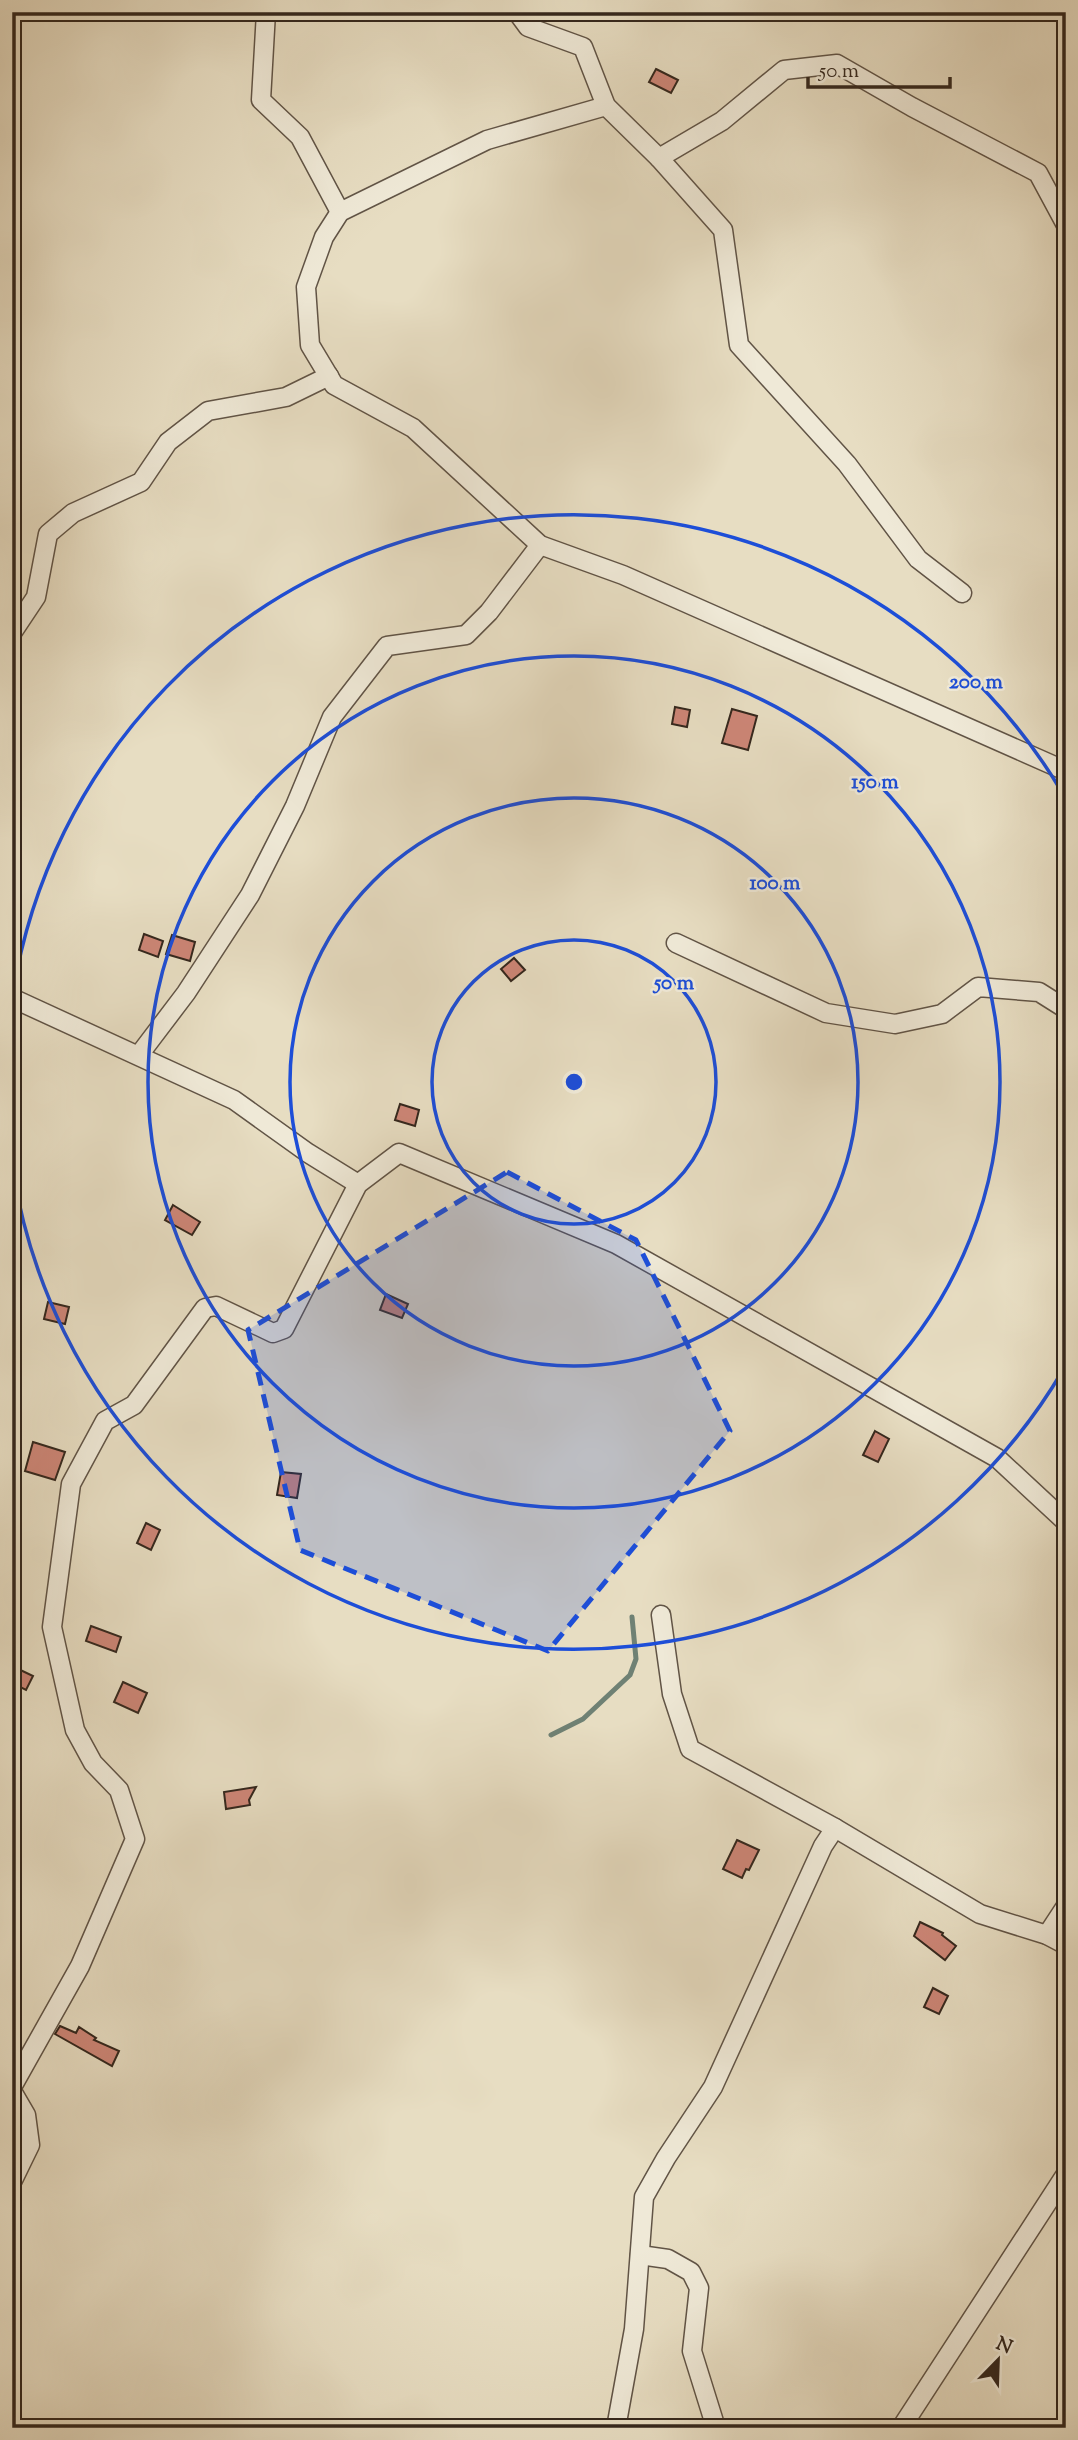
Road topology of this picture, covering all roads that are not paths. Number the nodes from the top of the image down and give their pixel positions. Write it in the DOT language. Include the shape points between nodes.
graph roads {
  1 [pos="266,12"];
  2 [pos="517,12"];
  3 [pos="606,106"];
  4 [pos="659,158"];
  5 [pos="340,212"];
  6 [pos="1066,225"];
  7 [pos="329,376"];
  8 [pos="540,545"];
  9 [pos="962,593"];
  10 [pos="12,634"];
  11 [pos="1066,771"];
  12 [pos="676,943"];
  13 [pos="12,998"];
  14 [pos="1066,1009"];
  15 [pos="139,1055"];
  16 [pos="358,1184"];
  17 [pos="1066,1522"];
  18 [pos="661,1615"];
  19 [pos="835,1828"];
  20 [pos="1066,1906"];
  21 [pos="1047,1936"];
  22 [pos="1066,1945"];
  23 [pos="12,2089"];
  24 [pos="1066,2174"];
  25 [pos="12,2182"];
  26 [pos="640,2255"];
  27 [pos="616,2428"];
  28 [pos="716,2428"];
  29 [pos="901,2428"];
  1 -- 5 [label="street" via="261,100 300,137"];
  2 -- 3 [label="street" via="528,27 583,47"];
  3 -- 4 [label="street"];
  3 -- 5 [label="street" via="487,140"];
  4 -- 6 [label="street" via="722,121 784,70 837,64 1038,173"];
  4 -- 9 [label="street" via="723,230 739,345 847,464 918,559"];
  5 -- 7 [label="street" via="324,237 306,286 310,345"];
  7 -- 8 [label="street" via="334,385 413,428"];
  7 -- 10 [label="street" via="286,397 208,411 168,442 141,482 73,513 48,534 36,597"];
  8 -- 11 [label="street" via="623,575"];
  8 -- 15 [label="street" via="467,635 387,646 332,718 250,895"];
  12 -- 14 [label="street" via="826,1013 895,1024 942,1014 978,987 1039,992"];
  13 -- 15 [label="street"];
  15 -- 16 [label="street" via="234,1100"];
  16 -- 17 [label="street" via="399,1153 616,1244 997,1458"];
  16 -- 23 [label="street" via="284,1329 273,1333 216,1306 205,1308 134,1405 106,1421 71,1484 52,1627 75,1730 93,1763 119,1790 135,1839 80,1966"];
  18 -- 19 [label="street" via="672,1694 690,1749"];
  19 -- 21 [label="street" via="980,1914"];
  19 -- 26 [label="street" via="713,2087 644,2197"];
  20 -- 21 [label="street"];
  21 -- 22 [label="street"];
  23 -- 25 [label="street" via="26,2115 30,2146"];
  24 -- 29 [label="street"];
  26 -- 27 [label="street" via="634,2329"];
  26 -- 28 [label="street" via="668,2259 691,2272 699,2288 692,2351"];
}
